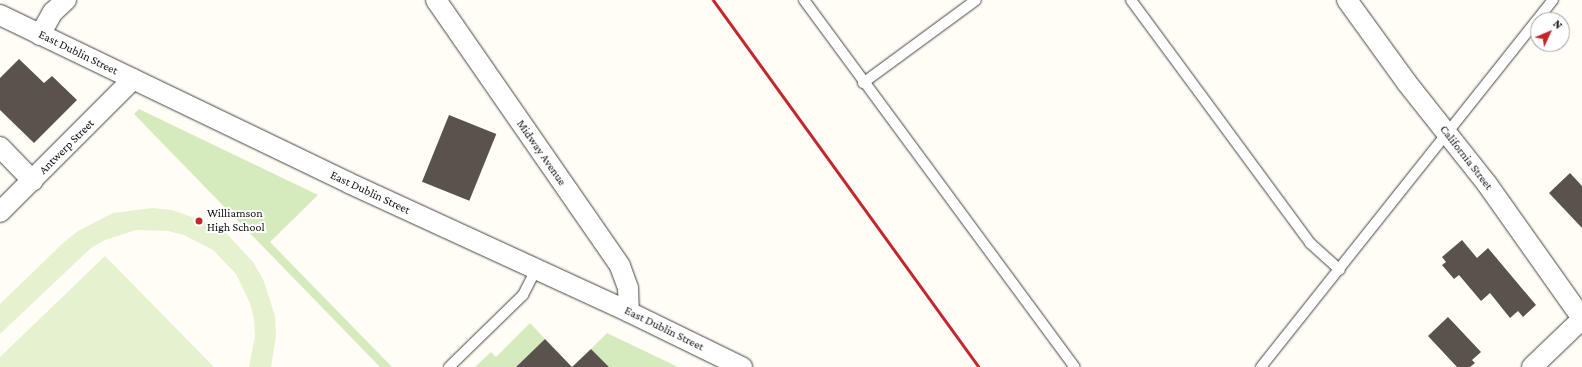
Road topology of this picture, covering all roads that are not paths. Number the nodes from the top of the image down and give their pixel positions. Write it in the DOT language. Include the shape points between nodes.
graph roads {
  1 [pos="66,0"];
  2 [pos="436,0"];
  3 [pos="804,0"];
  4 [pos="976,0"];
  5 [pos="1131,0"];
  6 [pos="1347,0"];
  7 [pos="1553,0"];
  8 [pos="0,15"];
  9 [pos="40,35"];
  10 [pos="133,79"];
  11 [pos="863,83"];
  12 [pos="1448,134"];
  13 [pos="0,147"];
  14 [pos="33,181"];
  15 [pos="0,212"];
  16 [pos="536,270"];
  17 [pos="1340,270"];
  18 [pos="629,312"];
  19 [pos="1582,318"];
  20 [pos="449,367"];
  21 [pos="742,367"];
  22 [pos="1075,367"];
  23 [pos="1261,367"];
  24 [pos="1532,367"];
  1 -- 9 [label="street" via="53,12"];
  2 -- 18 [label="street, Midway Avenue" via="620,266 628,288"];
  3 -- 11 [label="lane"];
  4 -- 11 [label="lane"];
  5 -- 17 [label="lane" via="1310,243"];
  6 -- 12 [label="street, California Street"];
  7 -- 12 [label="lane"];
  8 -- 9 [label="street, East Dublin Street"];
  9 -- 10 [label="street, East Dublin Street"];
  10 -- 14 [label="street, Antwerp Street"];
  10 -- 16 [label="street, East Dublin Street"];
  11 -- 22 [label="lane"];
  12 -- 17 [label="lane"];
  12 -- 19 [label="street, California Street" via="1488,184"];
  13 -- 14 [label="street"];
  14 -- 15 [label="street, Antwerp Street"];
  16 -- 18 [label="street, East Dublin Street"];
  16 -- 20 [label="lane" via="523,295"];
  17 -- 23 [label="lane"];
  18 -- 21 [label="street, East Dublin Street"];
  19 -- 24 [label="street"];
}
